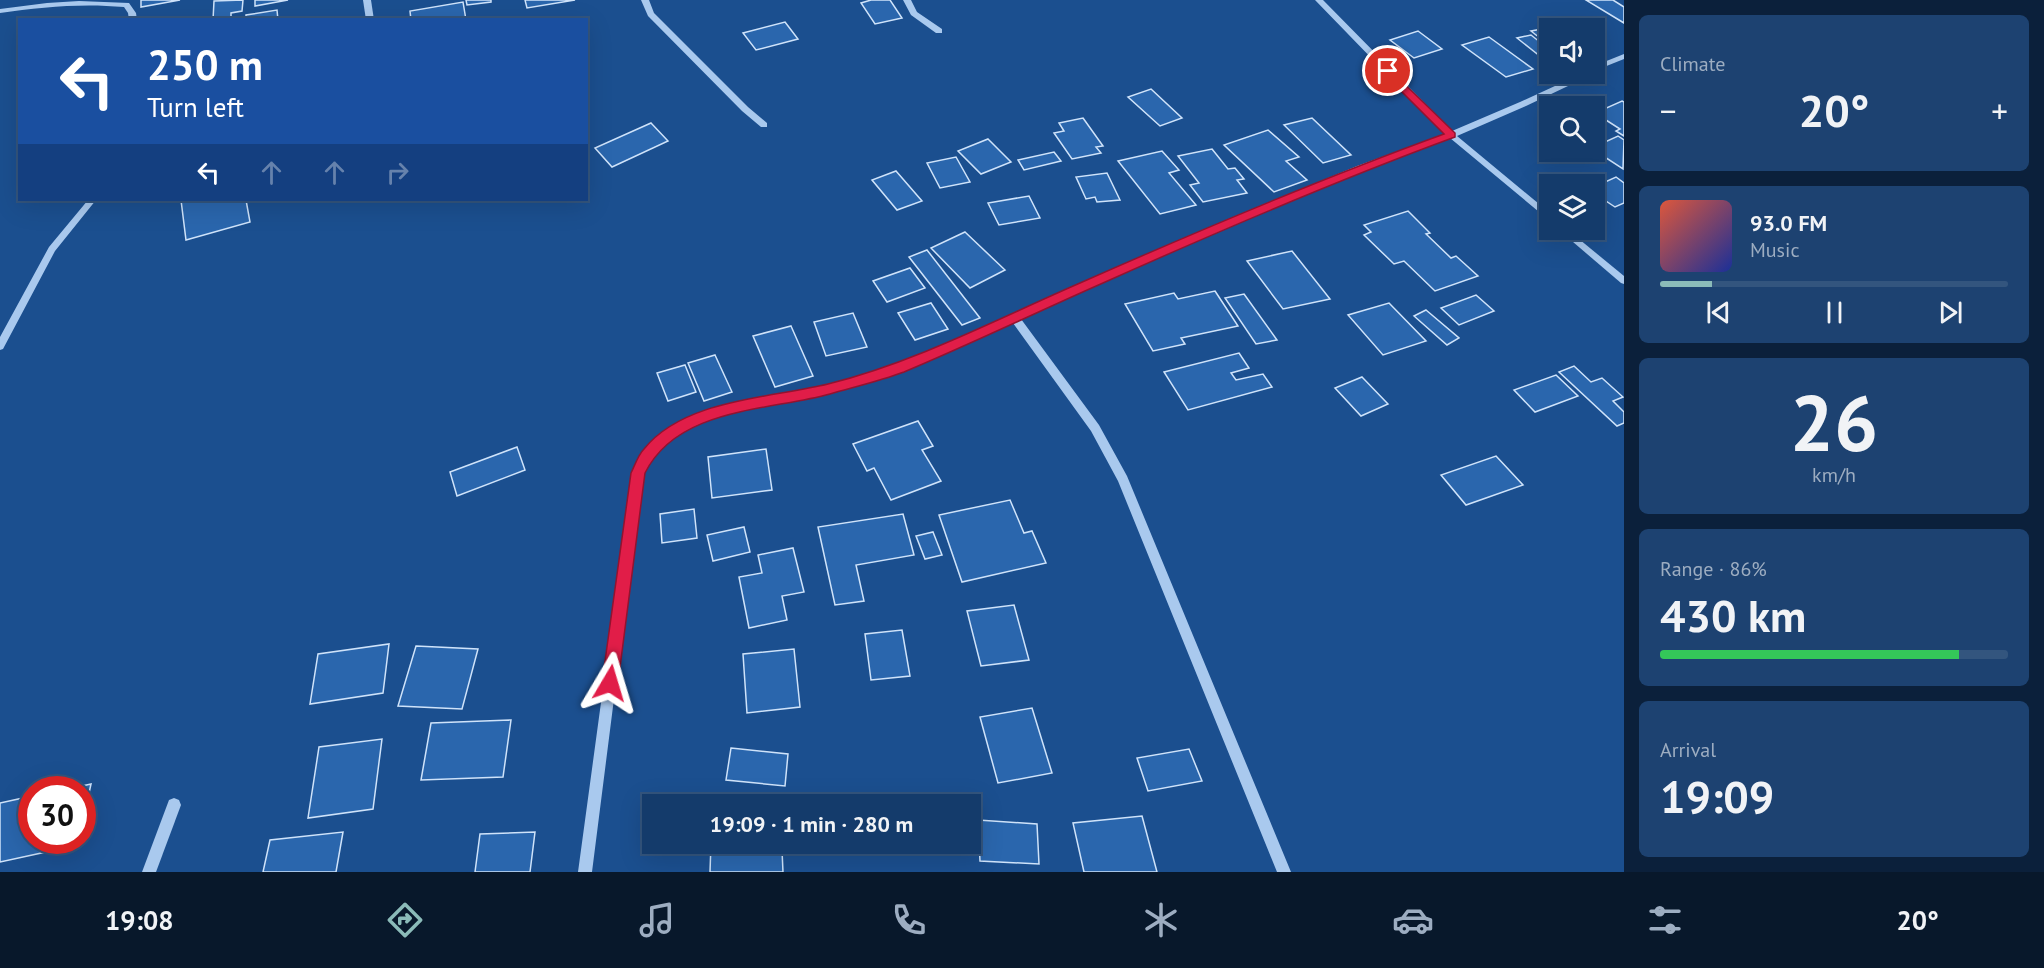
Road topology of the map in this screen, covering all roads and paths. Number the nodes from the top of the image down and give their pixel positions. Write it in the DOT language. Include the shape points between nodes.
graph roads {
  1 [pos="368,0"];
  2 [pos="645,0"];
  3 [pos="907,0"];
  4 [pos="1319,0"];
  5 [pos="0,11"];
  6 [pos="132,18"];
  7 [pos="370,18"];
  8 [pos="939,31"];
  9 [pos="1624,56"];
  10 [pos="1605,64"];
  11 [pos="1565,84"];
  12 [pos="764,125"];
  13 [pos="1451,135"];
  14 [pos="91,201"];
  15 [pos="1539,209"];
  16 [pos="1575,240"];
  17 [pos="1624,281"];
  18 [pos="1015,318"];
  19 [pos="0,346"];
  20 [pos="174,805"];
  21 [pos="149,872"];
  22 [pos="585,872"];
  23 [pos="1284,872"];
  1 -- 7 [label="street"];
  2 -- 12 [label="street" via="651,14"];
  3 -- 8 [label="street" via="914,13"];
  4 -- 13 [label="street"];
  5 -- 6 [label="street" via="72,1 109,2 126,5"];
  9 -- 10 [label="street"];
  11 -- 13 [label="street"];
  13 -- 15 [label="street"];
  13 -- 18 [label="street" via="1351,171"];
  14 -- 19 [label="street" via="52,249"];
  16 -- 17 [label="street"];
  18 -- 22 [label="street" via="898,369 696,419 648,453 638,473"];
  18 -- 23 [label="street" via="1095,428 1123,479"];
  20 -- 21 [label="street"];
}
